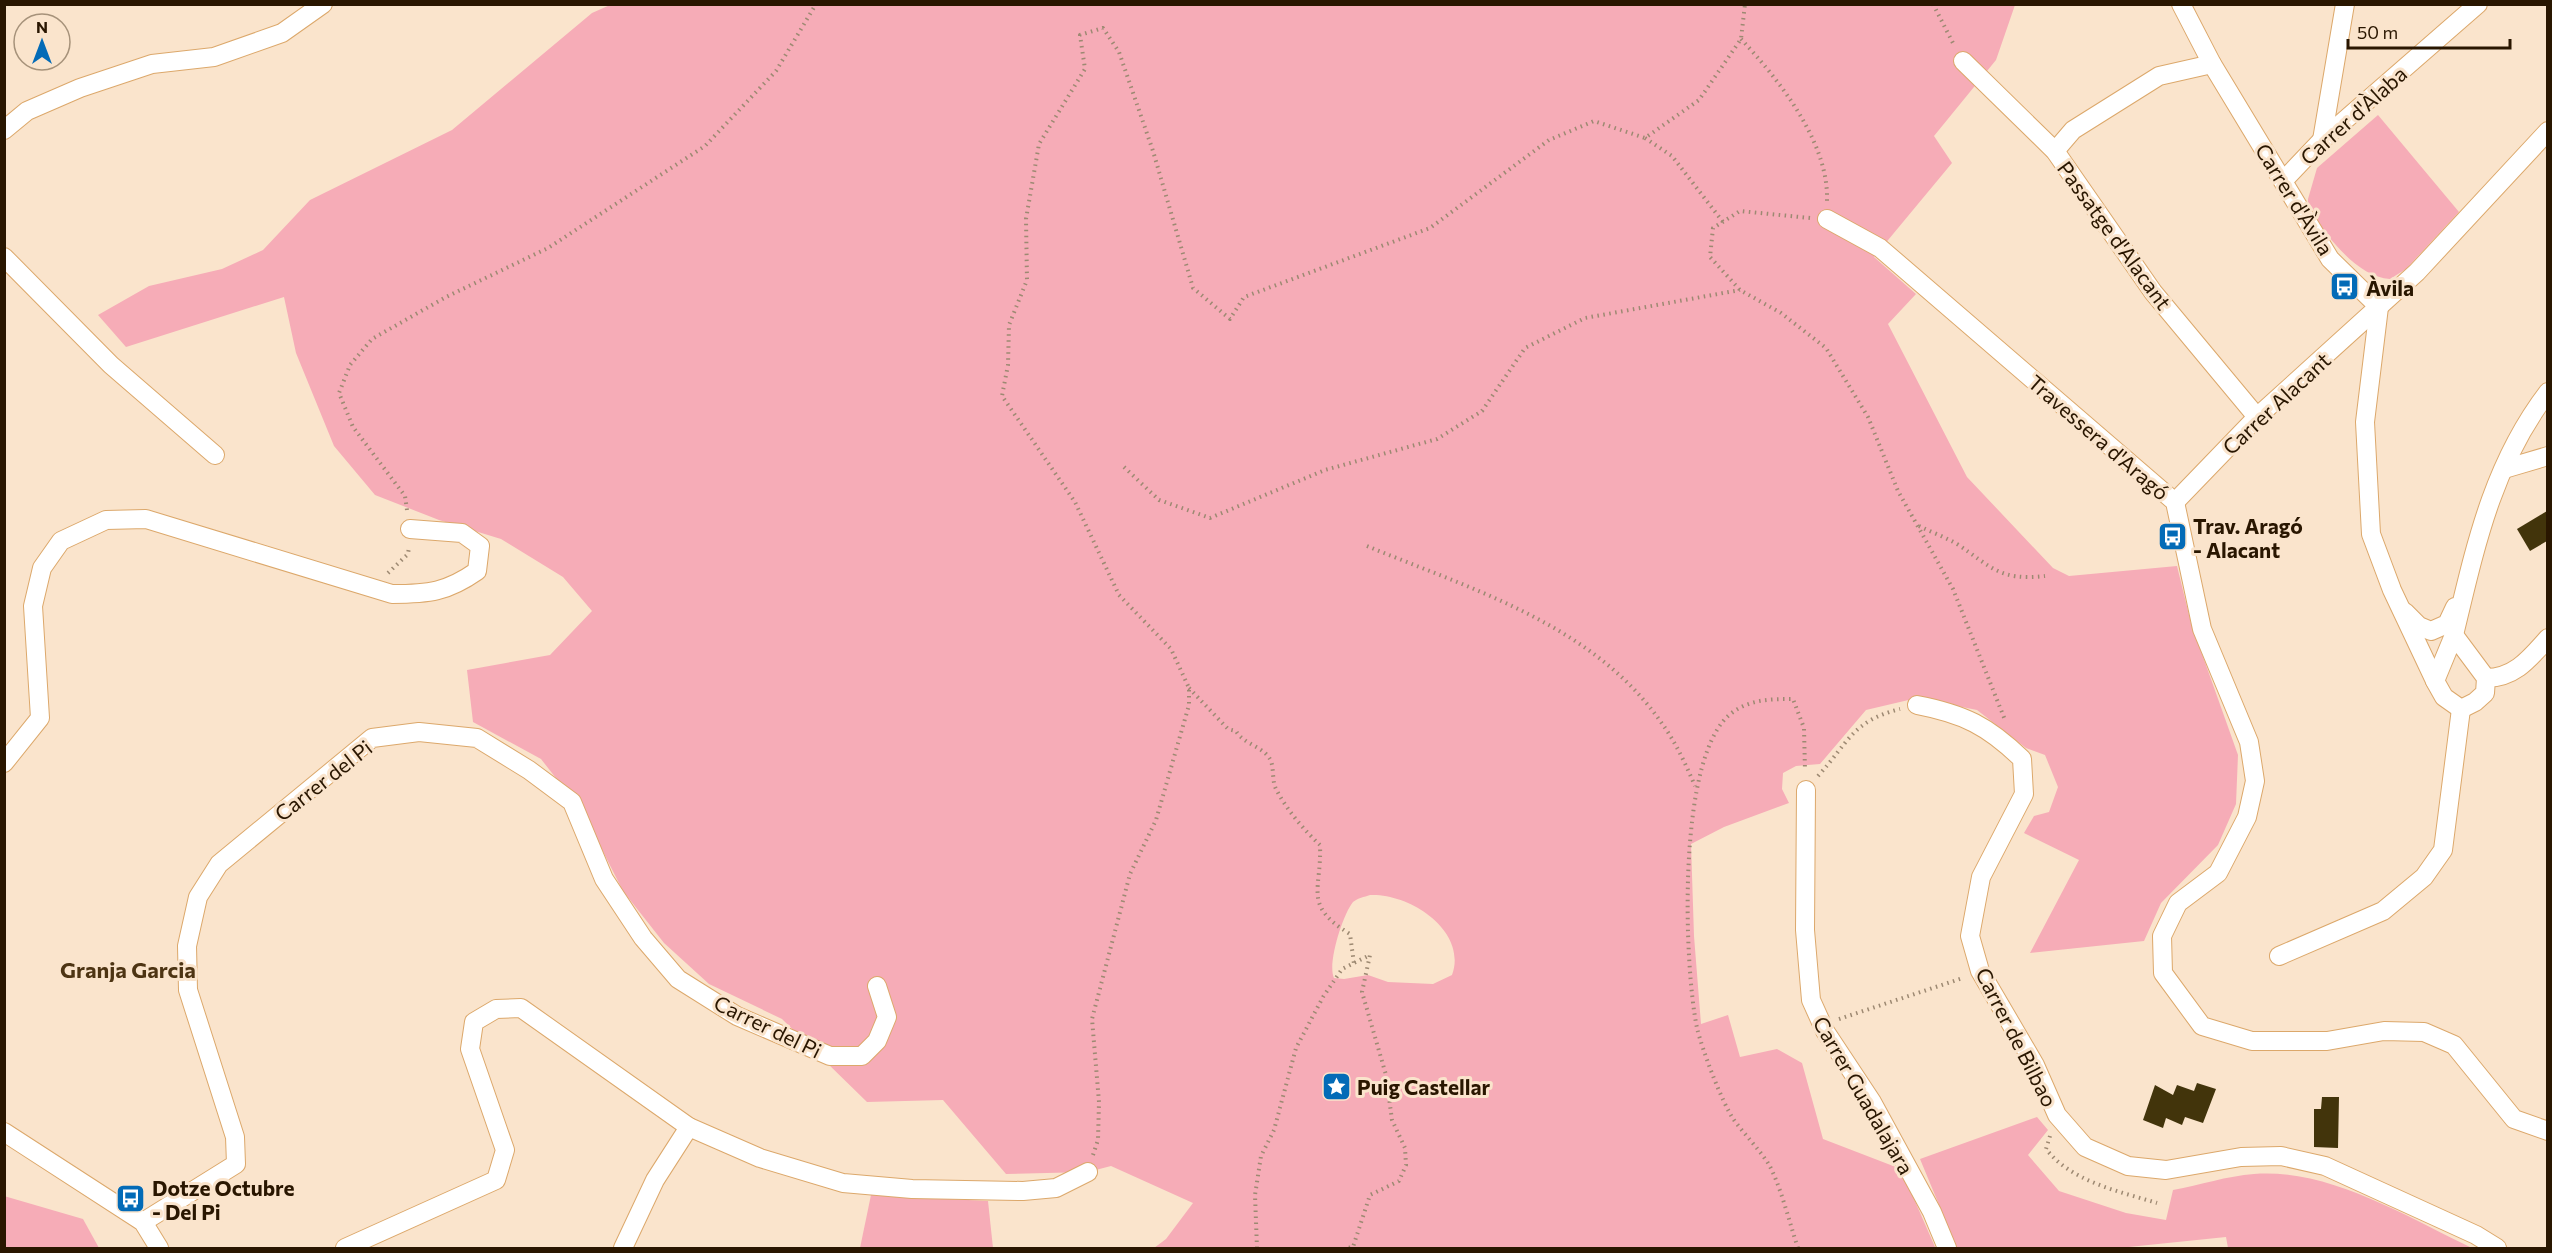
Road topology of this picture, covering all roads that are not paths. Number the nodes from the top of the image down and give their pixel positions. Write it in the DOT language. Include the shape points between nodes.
graph roads {
  1 [pos="323,4"];
  2 [pos="2181,4"];
  3 [pos="2345,4"];
  4 [pos="2478,4"];
  5 [pos="1964,61"];
  6 [pos="2212,64"];
  7 [pos="4,130"];
  8 [pos="2547,131"];
  9 [pos="2322,140"];
  10 [pos="2055,151"];
  11 [pos="2283,181"];
  12 [pos="1827,219"];
  13 [pos="4,257"];
  14 [pos="2379,307"];
  15 [pos="2547,392"];
  16 [pos="2257,417"];
  17 [pos="215,455"];
  18 [pos="2547,456"];
  19 [pos="2504,469"];
  20 [pos="2175,502"];
  21 [pos="410,529"];
  22 [pos="2462,594"];
  23 [pos="2398,605"];
  24 [pos="2454,635"];
  25 [pos="2547,638"];
  26 [pos="2481,671"];
  27 [pos="2436,681"];
  28 [pos="1917,705"];
  29 [pos="2461,709"];
  30 [pos="4,763"];
  31 [pos="1806,790"];
  32 [pos="2279,956"];
  33 [pos="877,986"];
  34 [pos="688,1127"];
  35 [pos="2547,1131"];
  36 [pos="4,1132"];
  37 [pos="1089,1172"];
  38 [pos="143,1222"];
  39 [pos="159,1248"];
  40 [pos="345,1248"];
  41 [pos="623,1248"];
  42 [pos="1947,1248"];
  43 [pos="2497,1248"];
  1 -- 7 [label="street" via="282,33 213,57 152,64 80,88 27,111"];
  2 -- 6 [label="street, Carrer d'Àvila"];
  3 -- 9 [label="street"];
  4 -- 9 [label="street, Carrer d'Àlaba"];
  5 -- 10 [label="street, Passatge d'Alacant"];
  6 -- 10 [label="street" via="2159,76 2073,130"];
  6 -- 11 [label="street, Carrer d'Àvila"];
  8 -- 14 [label="street, Carrer Alacant" via="2417,272"];
  9 -- 11 [label="street, Carrer d'Àlaba"];
  10 -- 16 [label="street, Passatge d'Alacant" via="2152,292"];
  11 -- 14 [label="street, Carrer d'Àvila" via="2330,259"];
  12 -- 20 [label="street, Travessera d'Aragó" via="1880,248"];
  13 -- 17 [label="street" via="111,365"];
  14 -- 16 [label="street, Carrer Alacant"];
  14 -- 23 [label="street" via="2365,422 2371,534"];
  15 -- 19 [label="street" via="2524,422"];
  16 -- 20 [label="street, Carrer Alacant"];
  18 -- 19 [label="street"];
  19 -- 22 [label="street" via="2485,509"];
  20 -- 35 [label="street, Travessera d'Aragó" via="2202,629 2249,742 2254,781 2247,817 2218,873 2178,903 2162,936 2163,973 2202,1026 2252,1041 2328,1041 2384,1030 2424,1032 2454,1045 2514,1119"];
  21 -- 30 [label="street" via="462,533 480,546 477,571 455,586 426,594 392,594 146,519 106,520 61,541 42,568 33,606 40,718"];
  22 -- 23 [label="street" via="2447,624 2431,631 2419,626"];
  22 -- 24 [label="street"];
  22 -- 26 [label="street" via="2465,625"];
  23 -- 27 [label="street"];
  24 -- 26 [label="street"];
  24 -- 27 [label="street"];
  25 -- 26 [label="street" via="2525,665 2499,678"];
  26 -- 29 [label="street" via="2485,693"];
  27 -- 29 [label="street" via="2444,697"];
  28 -- 43 [label="street, Carrer de Bilbao" via="1981,723 2022,759 2024,794 1981,877 1970,936 1980,970 2035,1065 2057,1115 2085,1147 2128,1166 2166,1170 2241,1157 2282,1156 2325,1166"];
  29 -- 32 [label="street" via="2443,849 2424,877 2383,911"];
  31 -- 42 [label="street, Carrer Guadalajara" via="1805,930 1811,1000 1932,1212"];
  33 -- 38 [label="street, Carrer del Pi" via="887,1017 877,1041 862,1056 830,1056 737,1016 678,979 643,938 604,879 572,802 477,738 419,732 372,738 219,864 198,897 187,946 188,990 235,1137 236,1164"];
  34 -- 37 [label="street" via="760,1158 843,1183 1023,1191 1056,1188"];
  34 -- 40 [label="street" via="521,1008 496,1009 474,1022 470,1049 505,1150 496,1180"];
  34 -- 41 [label="street" via="655,1180"];
  36 -- 38 [label="street"];
  38 -- 39 [label="street"];
}
